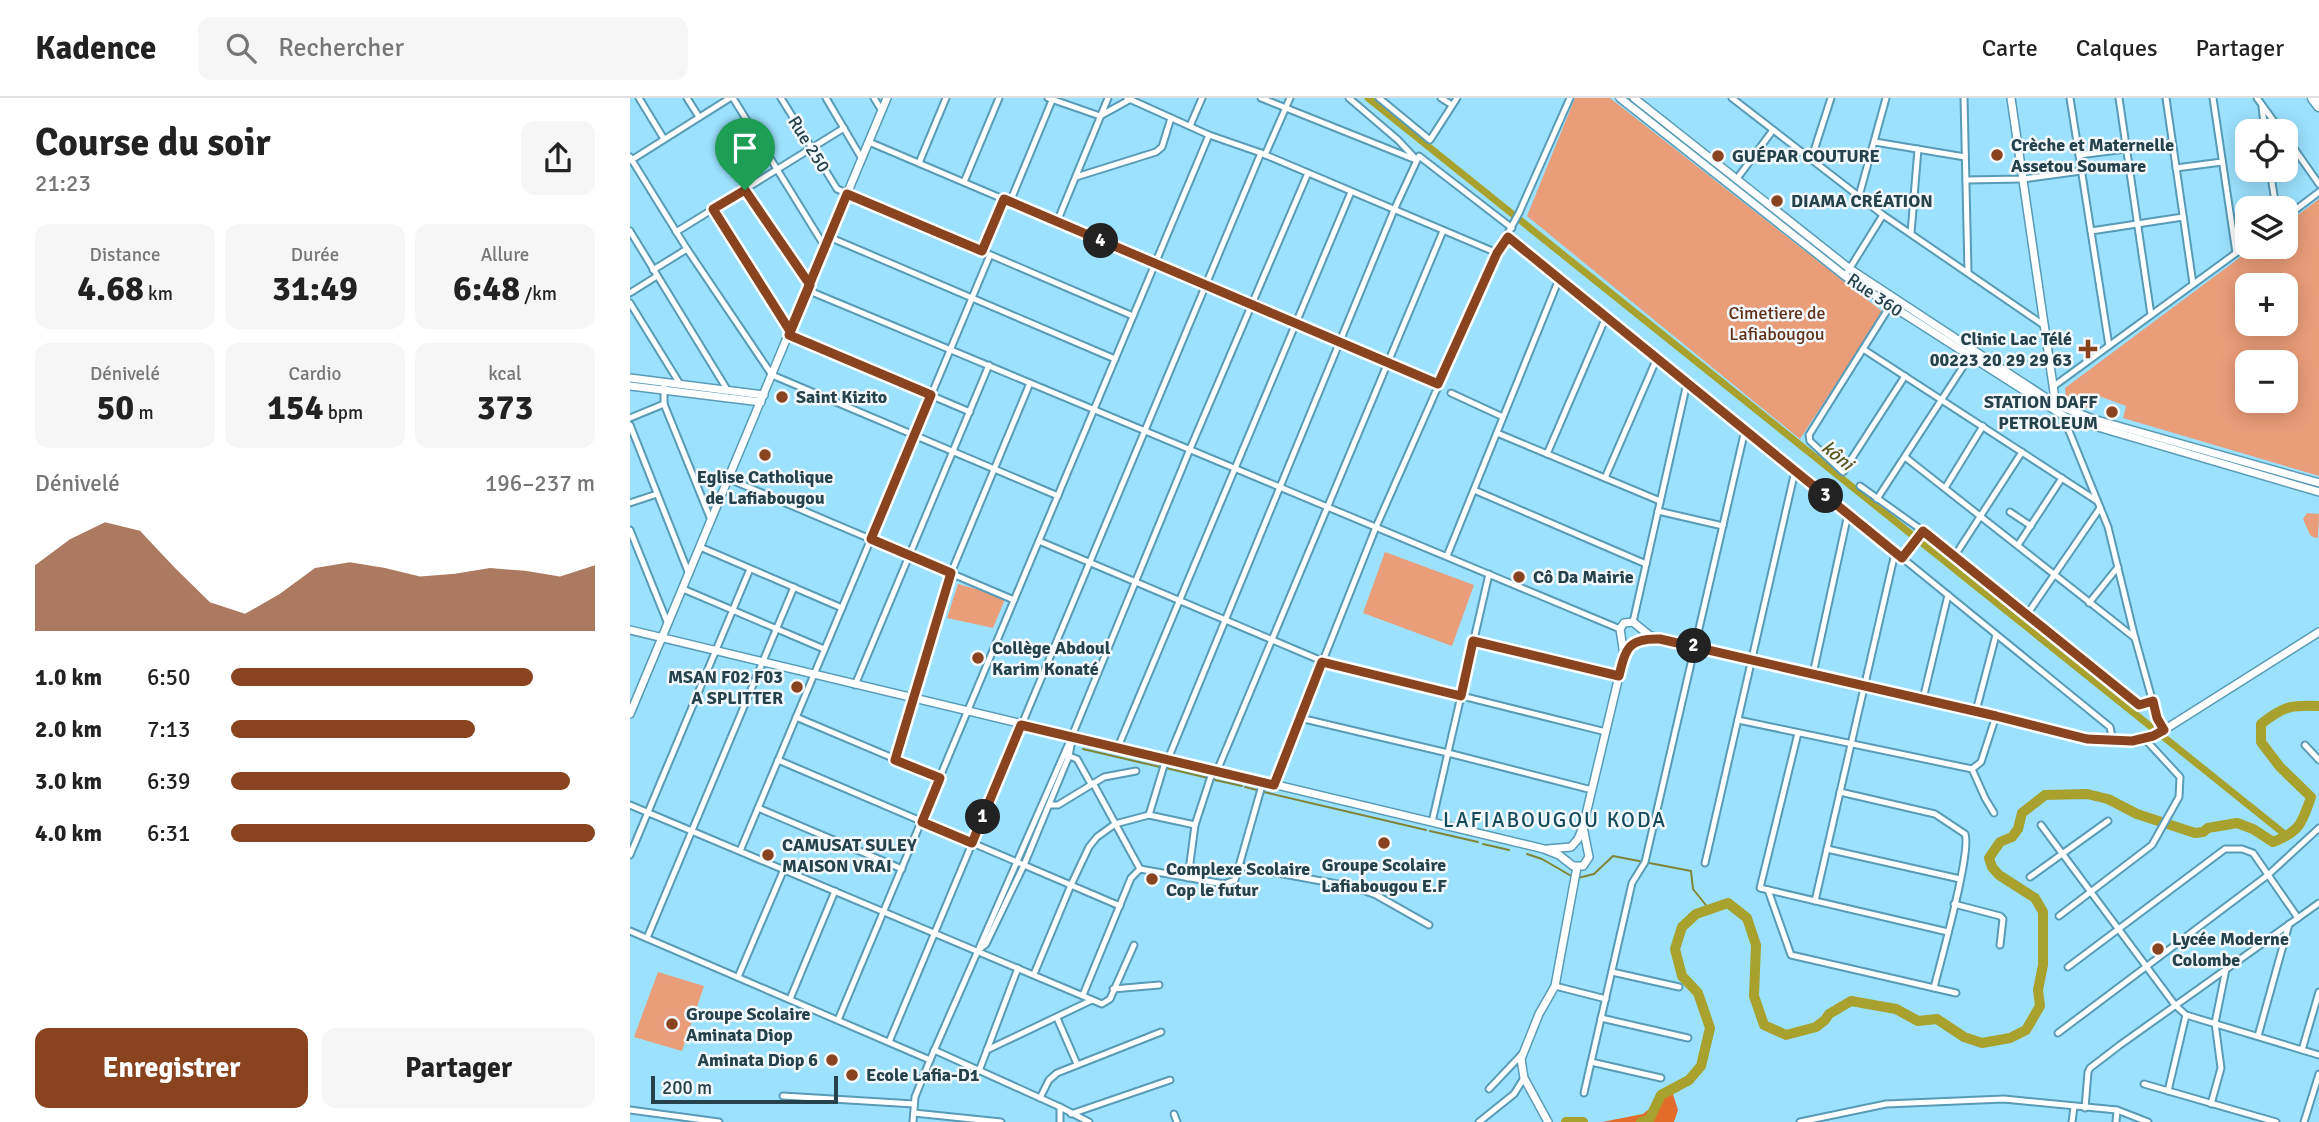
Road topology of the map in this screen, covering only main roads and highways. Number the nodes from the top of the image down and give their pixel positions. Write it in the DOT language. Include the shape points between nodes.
graph roads {
  1 [pos="2313,98"];
  2 [pos="2319,107"];
  1 -- 2 [label="highway"];
}
